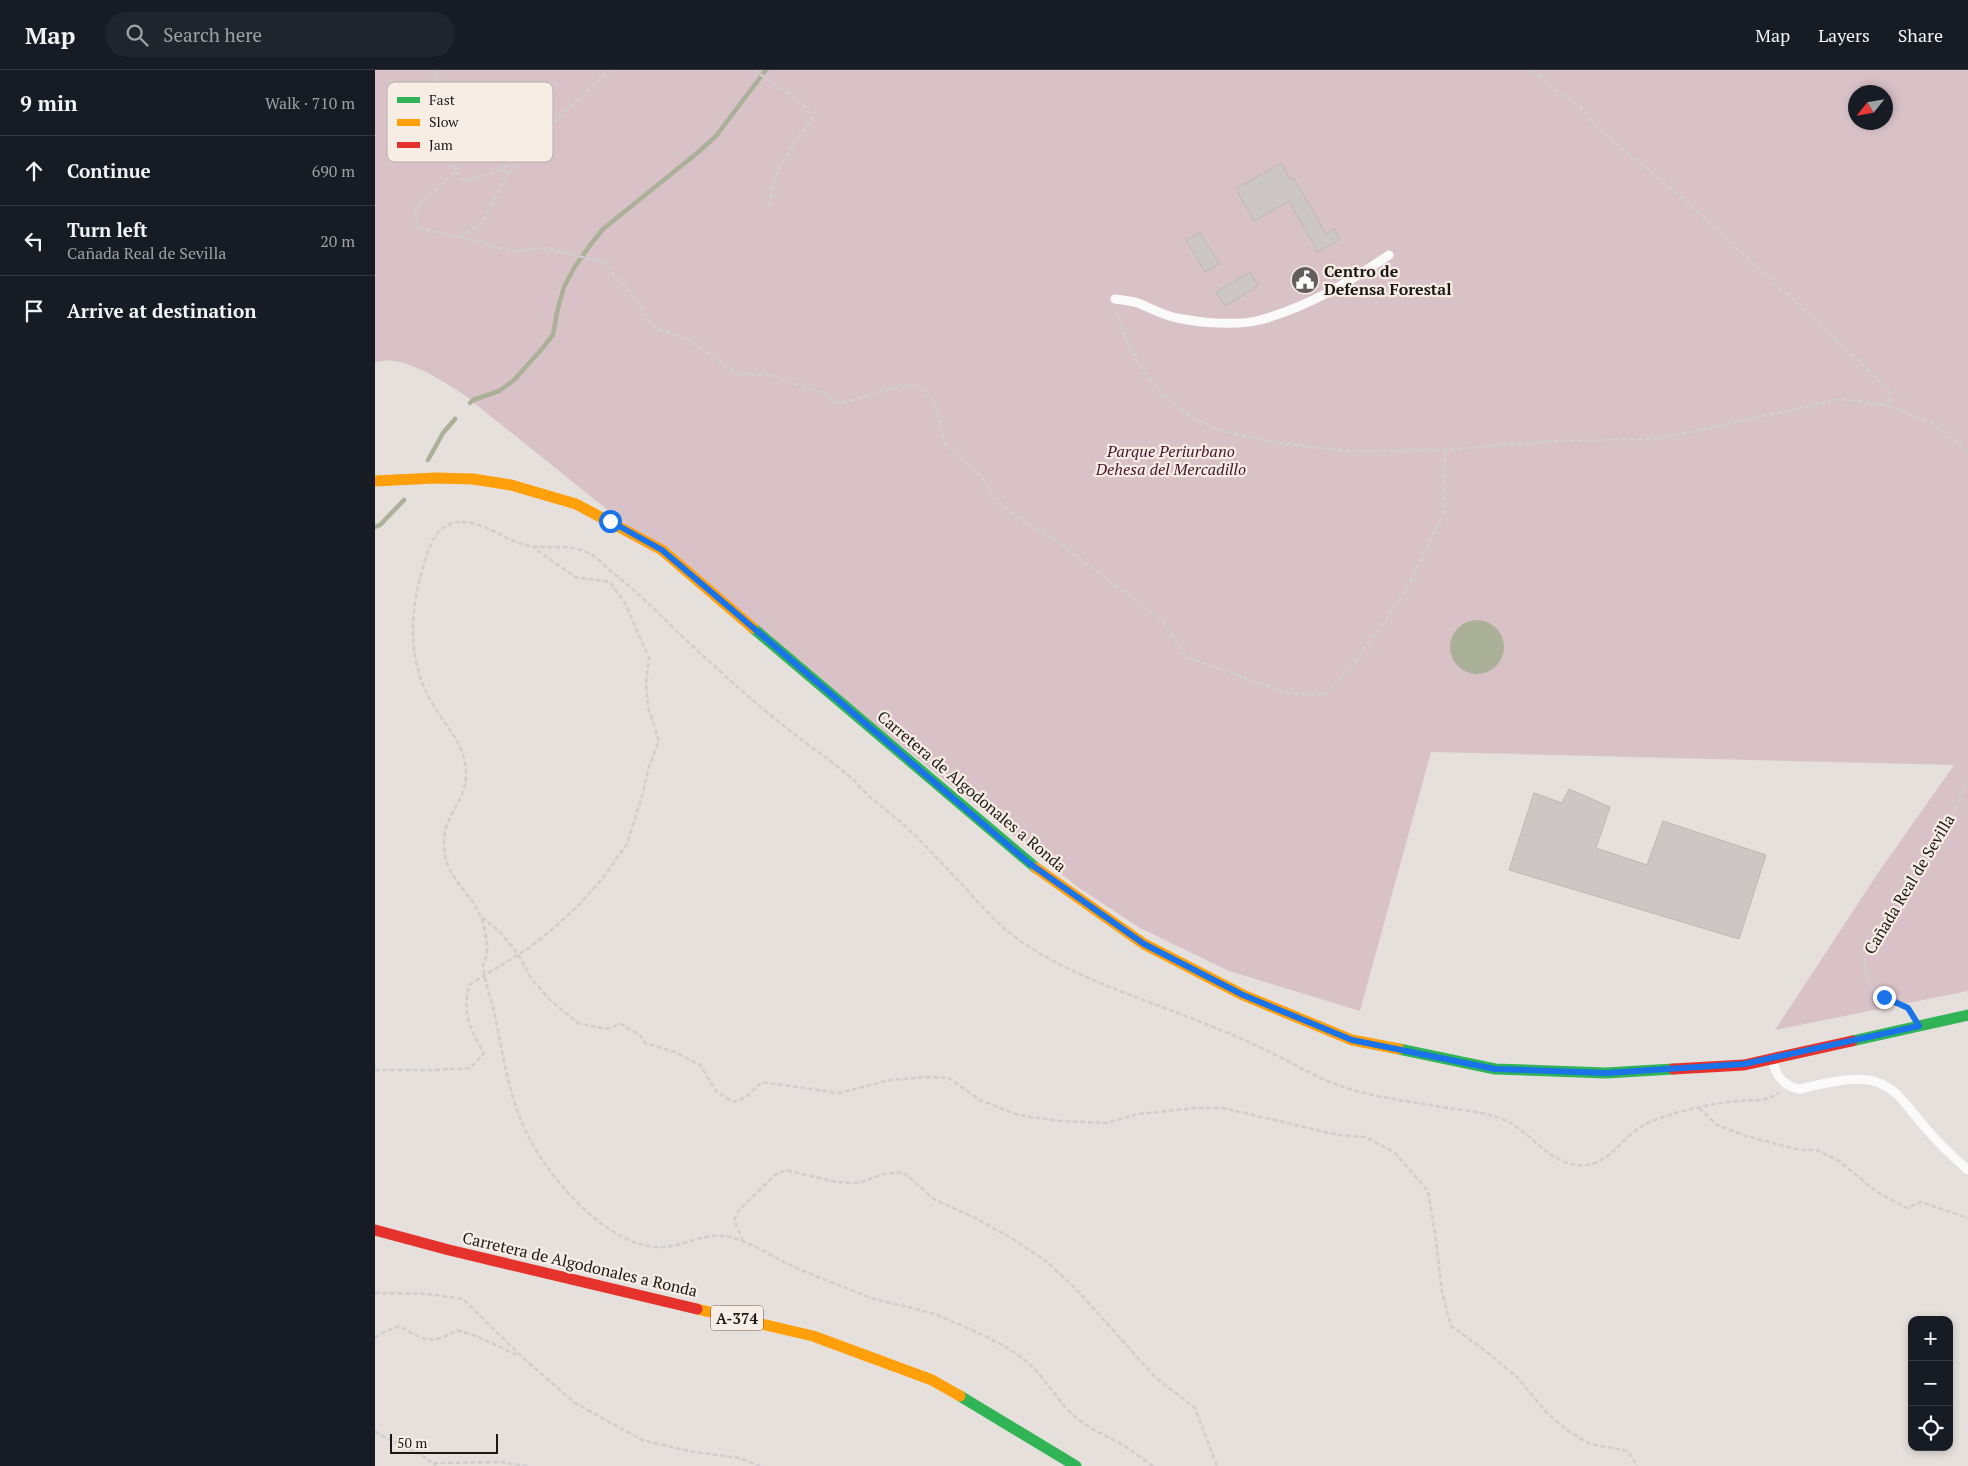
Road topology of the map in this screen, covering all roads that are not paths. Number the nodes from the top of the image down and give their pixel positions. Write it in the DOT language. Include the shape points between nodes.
graph roads {
  1 [pos="1389,255"];
  2 [pos="1115,299"];
  3 [pos="375,481"];
  4 [pos="1968,1015"];
  5 [pos="1772,1058"];
  6 [pos="1968,1170"];
  7 [pos="375,1230"];
  8 [pos="1076,1466"];
  1 -- 2 [label="lane" via="1344,285 1305,304 1259,320 1203,322 1175,318 1135,302"];
  3 -- 5 [label="main road, Carretera de Algodonales a Ronda" via="473,479 511,485 576,504 662,550 1029,863 1144,944 1243,995 1352,1040 1495,1069 1606,1073 1744,1064"];
  4 -- 5 [label="main road, Carretera de Algodonales a Ronda"];
  5 -- 6 [label="lane" via="1779,1078 1788,1086 1800,1089 1854,1079 1871,1080 1887,1086 1901,1097 1949,1154"];
  7 -- 8 [label="main road, Carretera de Algodonales a Ronda / A-374" via="813,1336 932,1380"];
}
